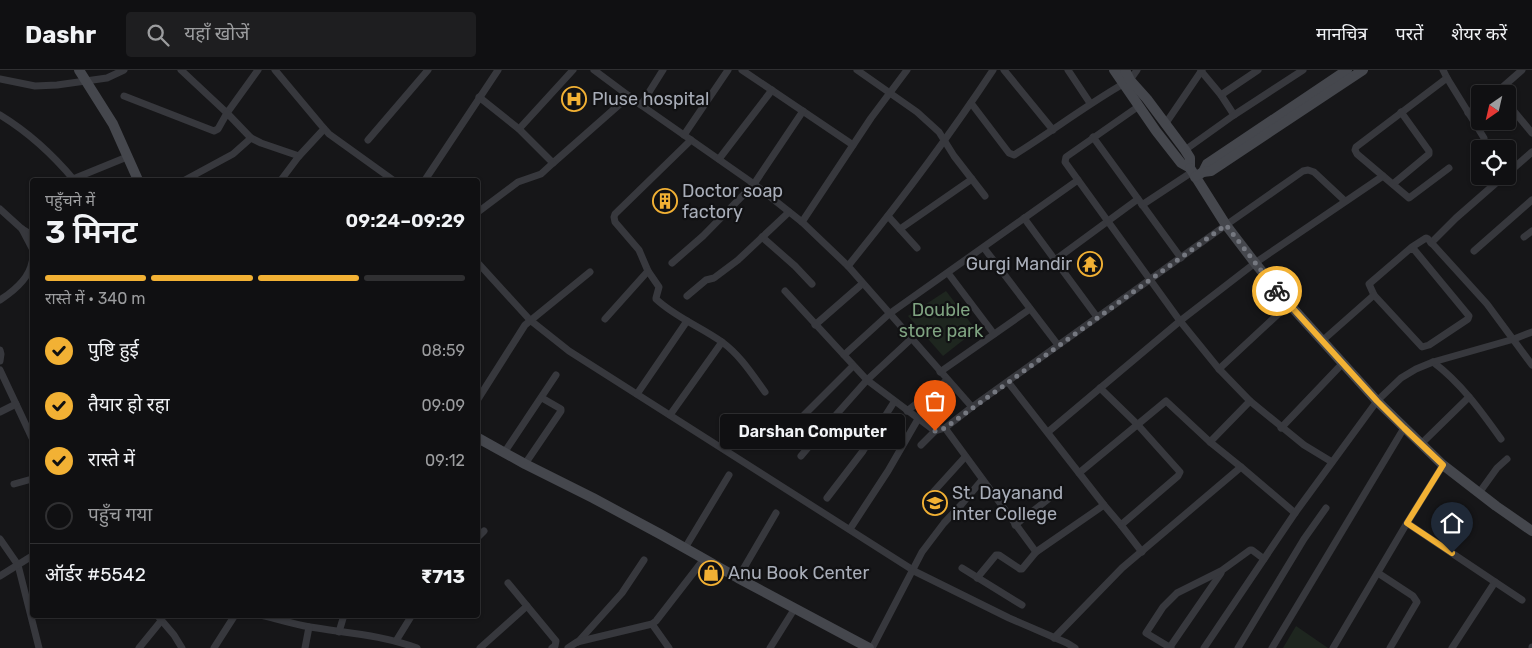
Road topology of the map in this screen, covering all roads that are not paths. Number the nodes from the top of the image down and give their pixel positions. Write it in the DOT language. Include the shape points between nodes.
graph roads {
  1 [pos="79,70"];
  2 [pos="124,70"];
  3 [pos="181,70"];
  4 [pos="258,70"];
  5 [pos="276,70"];
  6 [pos="428,70"];
  7 [pos="498,70"];
  8 [pos="573,70"];
  9 [pos="594,70"];
  10 [pos="663,70"];
  11 [pos="728,70"];
  12 [pos="857,70"];
  13 [pos="907,70"];
  14 [pos="993,70"];
  15 [pos="1004,70"];
  16 [pos="1068,70"];
  17 [pos="1114,70"];
  18 [pos="1125,70"];
  19 [pos="1137,70"];
  20 [pos="1258,70"];
  21 [pos="1303,70"];
  22 [pos="1363,70"];
  23 [pos="1443,70"];
  24 [pos="1522,70"];
  25 [pos="745,71"];
  26 [pos="1201,71"];
  27 [pos="1341,71"];
  28 [pos="1447,78"];
  29 [pos="0,80"];
  30 [pos="86,80"];
  31 [pos="1127,82"];
  32 [pos="1506,85"];
  33 [pos="772,90"];
  34 [pos="890,94"];
  35 [pos="1221,95"];
  36 [pos="124,96"];
  37 [pos="629,96"];
  38 [pos="479,97"];
  39 [pos="1090,103"];
  40 [pos="971,104"];
  41 [pos="641,105"];
  42 [pos="1139,106"];
  43 [pos="803,111"];
  44 [pos="1471,111"];
  45 [pos="1401,112"];
  46 [pos="227,113"];
  47 [pos="1468,113"];
  48 [pos="1516,114"];
  49 [pos="0,115"];
  50 [pos="1234,115"];
  51 [pos="1166,123"];
  52 [pos="519,129"];
  53 [pos="1053,130"];
  54 [pos="320,133"];
  55 [pos="1532,133"];
  56 [pos="684,135"];
  57 [pos="1093,137"];
  58 [pos="251,138"];
  59 [pos="1484,138"];
  60 [pos="368,140"];
  61 [pos="691,140"];
  62 [pos="944,141"];
  63 [pos="853,145"];
  64 [pos="1186,150"];
  65 [pos="1532,152"];
  66 [pos="298,156"];
  67 [pos="127,157"];
  68 [pos="719,159"];
  69 [pos="553,163"];
  70 [pos="1516,167"];
  71 [pos="1449,168"];
  72 [pos="1195,172"];
  73 [pos="1382,176"];
  74 [pos="72,178"];
  75 [pos="79,178"];
  76 [pos="137,178"];
  77 [pos="189,178"];
  78 [pos="282,178"];
  79 [pos="390,178"];
  80 [pos="426,178"];
  81 [pos="972,179"];
  82 [pos="1078,180"];
  83 [pos="754,184"];
  84 [pos="1393,184"];
  85 [pos="1494,185"];
  86 [pos="985,196"];
  87 [pos="1532,200"];
  88 [pos="1345,201"];
  89 [pos="1140,202"];
  90 [pos="0,209"];
  91 [pos="480,210"];
  92 [pos="789,212"];
  93 [pos="888,216"];
  94 [pos="1024,218"];
  95 [pos="802,222"];
  96 [pos="1108,222"];
  97 [pos="1226,225"];
  98 [pos="22,228"];
  99 [pos="900,229"];
  100 [pos="1532,231"];
  101 [pos="30,234"];
  102 [pos="762,237"];
  103 [pos="1524,237"];
  104 [pos="1431,242"];
  105 [pos="30,244"];
  106 [pos="1412,247"];
  107 [pos="917,248"];
  108 [pos="984,248"];
  109 [pos="1474,251"];
  110 [pos="1181,258"];
  111 [pos="1055,260"];
  112 [pos="672,263"];
  113 [pos="1255,263"];
  114 [pos="480,265"];
  115 [pos="848,266"];
  116 [pos="30,269"];
  117 [pos="648,271"];
  118 [pos="590,272"];
  119 [pos="948,273"];
  120 [pos="1149,280"];
  121 [pos="812,284"];
  122 [pos="862,284"];
  123 [pos="785,292"];
  124 [pos="1374,295"];
  125 [pos="686,296"];
  126 [pos="0,300"];
  127 [pos="1289,304"];
  128 [pos="1030,309"];
  129 [pos="889,314"];
  130 [pos="533,317"];
  131 [pos="1097,317"];
  132 [pos="605,319"];
  133 [pos="687,321"];
  134 [pos="1180,321"];
  135 [pos="815,325"];
  136 [pos="1532,332"];
  137 [pos="994,334"];
  138 [pos="911,339"];
  139 [pos="1514,339"];
  140 [pos="1322,341"];
  141 [pos="722,342"];
  142 [pos="1058,345"];
  143 [pos="0,350"];
  144 [pos="844,355"];
  145 [pos="0,360"];
  146 [pos="1433,362"];
  147 [pos="1342,364"];
  148 [pos="1532,365"];
  149 [pos="853,366"];
  150 [pos="1219,369"];
  151 [pos="0,370"];
  152 [pos="940,372"];
  153 [pos="556,375"];
  154 [pos="867,380"];
  155 [pos="947,380"];
  156 [pos="1008,382"];
  157 [pos="1100,388"];
  158 [pos="765,392"];
  159 [pos="637,394"];
  160 [pos="480,396"];
  161 [pos="1469,397"];
  162 [pos="542,398"];
  163 [pos="1250,401"];
  164 [pos="1377,401"];
  165 [pos="894,402"];
  166 [pos="16,404"];
  167 [pos="972,408"];
  168 [pos="907,411"];
  169 [pos="0,412"];
  170 [pos="670,415"];
  171 [pos="918,420"];
  172 [pos="1137,424"];
  173 [pos="945,428"];
  174 [pos="1281,428"];
  175 [pos="1404,428"];
  176 [pos="935,431"];
  177 [pos="1048,432"];
  178 [pos="30,434"];
  179 [pos="480,439"];
  180 [pos="1501,439"];
  181 [pos="1210,442"];
  182 [pos="776,443"];
  183 [pos="921,444"];
  184 [pos="1421,444"];
  185 [pos="504,452"];
  186 [pos="801,456"];
  187 [pos="966,456"];
  188 [pos="1507,459"];
  189 [pos="1332,462"];
  190 [pos="525,464"];
  191 [pos="1443,465"];
  192 [pos="1241,467"];
  193 [pos="1079,473"];
  194 [pos="729,475"];
  195 [pos="30,480"];
  196 [pos="982,480"];
  197 [pos="14,484"];
  198 [pos="1060,490"];
  199 [pos="1479,493"];
  200 [pos="827,498"];
  201 [pos="926,500"];
  202 [pos="1104,505"];
  203 [pos="1326,508"];
  204 [pos="776,512"];
  205 [pos="1295,513"];
  206 [pos="1407,523"];
  207 [pos="1015,525"];
  208 [pos="1121,525"];
  209 [pos="850,529"];
  210 [pos="484,531"];
  211 [pos="1532,531"];
  212 [pos="480,535"];
  213 [pos="0,539"];
  214 [pos="685,548"];
  215 [pos="1036,552"];
  216 [pos="1142,552"];
  217 [pos="30,557"];
  218 [pos="704,559"];
  219 [pos="1264,559"];
  220 [pos="644,560"];
  221 [pos="18,565"];
  222 [pos="962,568"];
  223 [pos="914,570"];
  224 [pos="1221,571"];
  225 [pos="1378,573"];
  226 [pos="0,576"];
  227 [pos="738,578"];
  228 [pos="977,578"];
  229 [pos="1495,582"];
  230 [pos="508,583"];
  231 [pos="1522,600"];
  232 [pos="527,606"];
  233 [pos="1022,606"];
  234 [pos="794,608"];
  235 [pos="30,612"];
  236 [pos="31,618"];
  237 [pos="159,618"];
  238 [pos="233,618"];
  239 [pos="273,618"];
  240 [pos="343,618"];
  241 [pos="410,618"];
  242 [pos="652,624"];
  243 [pos="309,627"];
  244 [pos="340,632"];
  245 [pos="1054,638"];
  246 [pos="396,641"];
  247 [pos="577,642"];
  248 [pos="1171,647"];
  249 [pos="39,648"];
  250 [pos="139,648"];
  251 [pos="182,648"];
  252 [pos="214,648"];
  253 [pos="305,648"];
  254 [pos="417,648"];
  255 [pos="480,648"];
  256 [pos="552,648"];
  257 [pos="568,648"];
  258 [pos="669,648"];
  259 [pos="770,648"];
  260 [pos="870,648"];
  261 [pos="1075,648"];
  262 [pos="1204,648"];
  263 [pos="1238,648"];
  264 [pos="1272,648"];
  265 [pos="1333,648"];
  266 [pos="1390,648"];
  267 [pos="1452,648"];
  1 -- 30 [label="street"];
  2 -- 30 [label="street" via="107,78"];
  3 -- 46 [label="street"];
  4 -- 46 [label="street"];
  5 -- 54 [label="street"];
  6 -- 60 [label="street"];
  7 -- 38 [label="street"];
  8 -- 52 [label="street"];
  9 -- 37 [label="street"];
  10 -- 41 [label="street"];
  11 -- 56 [label="street"];
  12 -- 34 [label="street"];
  13 -- 34 [label="street"];
  14 -- 40 [label="street"];
  15 -- 53 [label="street"];
  16 -- 39 [label="street"];
  17 -- 31 [label="street"];
  18 -- 31 [label="street"];
  19 -- 31 [label="street"];
  20 -- 35 [label="street"];
  21 -- 50 [label="street"];
  22 -- 72 [label="street" via="1211,171"];
  23 -- 28 [label="street"];
  24 -- 32 [label="street"];
  25 -- 33 [label="street"];
  26 -- 35 [label="street"];
  26 -- 51 [label="street"];
  27 -- 72 [label="street"];
  28 -- 45 [label="street"];
  28 -- 47 [label="street"];
  29 -- 30 [label="street" via="35,86"];
  30 -- 67 [label="street" via="113,124"];
  31 -- 39 [label="street"];
  31 -- 42 [label="street"];
  31 -- 51 [label="street"];
  33 -- 43 [label="street"];
  33 -- 68 [label="street"];
  34 -- 62 [label="street" via="917,112"];
  34 -- 63 [label="street"];
  35 -- 50 [label="street"];
  36 -- 46 [label="street" via="214,131"];
  37 -- 41 [label="street"];
  37 -- 69 [label="street"];
  38 -- 52 [label="street"];
  38 -- 80 [label="street"];
  39 -- 53 [label="street"];
  40 -- 53 [label="street" via="1011,155"];
  40 -- 62 [label="street"];
  41 -- 56 [label="street"];
  42 -- 57 [label="street"];
  42 -- 72 [label="street" via="1181,162"];
  43 -- 63 [label="street"];
  43 -- 83 [label="street"];
  44 -- 47 [label="street"];
  45 -- 73 [label="street" via="1356,148 1357,154"];
  45 -- 84 [label="street" via="1429,154"];
  46 -- 58 [label="street"];
  47 -- 59 [label="street"];
  48 -- 55 [label="street"];
  49 -- 74 [label="street" via="40,144"];
  50 -- 64 [label="street"];
  51 -- 64 [label="street"];
  52 -- 69 [label="street"];
  54 -- 66 [label="street"];
  54 -- 79 [label="street"];
  56 -- 61 [label="street"];
  57 -- 82 [label="street" via="1065,158"];
  57 -- 89 [label="street"];
  58 -- 66 [label="street"];
  58 -- 77 [label="street" via="233,154"];
  61 -- 68 [label="street"];
  61 -- 117 [label="street" via="614,217 639,250"];
  62 -- 81 [label="street"];
  62 -- 93 [label="street"];
  63 -- 95 [label="street"];
  64 -- 72 [label="street"];
  65 -- 70 [label="street"];
  66 -- 78 [label="street"];
  67 -- 75 [label="street"];
  67 -- 76 [label="street"];
  68 -- 83 [label="street"];
  69 -- 91 [label="street" via="541,174 518,182"];
  71 -- 84 [label="street" via="1411,198"];
  72 -- 89 [label="street"];
  72 -- 97 [label="street"];
  73 -- 84 [label="street"];
  73 -- 88 [label="street"];
  81 -- 86 [label="street"];
  81 -- 99 [label="street"];
  82 -- 94 [label="street"];
  82 -- 96 [label="street"];
  83 -- 92 [label="street"];
  83 -- 112 [label="street"];
  85 -- 104 [label="street"];
  87 -- 109 [label="street"];
  88 -- 97 [label="street" via="1314,172 1302,171"];
  88 -- 113 [label="street"];
  89 -- 96 [label="street"];
  89 -- 110 [label="street"];
  90 -- 98 [label="street"];
  92 -- 95 [label="street"];
  92 -- 102 [label="street"];
  93 -- 99 [label="street"];
  93 -- 115 [label="street"];
  94 -- 108 [label="street"];
  94 -- 111 [label="street"];
  95 -- 115 [label="street"];
  96 -- 111 [label="street"];
  96 -- 120 [label="street"];
  97 -- 110 [label="street"];
  97 -- 113 [label="street"];
  98 -- 101 [label="street"];
  98 -- 105 [label="street"];
  99 -- 107 [label="street"];
  100 -- 103 [label="street"];
  102 -- 121 [label="street"];
  102 -- 125 [label="street" via="738,260"];
  104 -- 106 [label="street" via="1424,238"];
  104 -- 139 [label="street"];
  106 -- 124 [label="street" via="1370,282"];
  106 -- 124 [label="street" via="1469,316 1468,319 1423,348"];
  108 -- 119 [label="street"];
  108 -- 128 [label="street"];
  110 -- 120 [label="street"];
  111 -- 131 [label="street"];
  113 -- 127 [label="street"];
  113 -- 134 [label="street"];
  114 -- 130 [label="street"];
  115 -- 122 [label="street"];
  116 -- 126 [label="street" via="21,283"];
  117 -- 132 [label="street"];
  117 -- 133 [label="street" via="659,287 656,299"];
  118 -- 130 [label="street"];
  119 -- 129 [label="street"];
  119 -- 137 [label="street"];
  120 -- 131 [label="street"];
  120 -- 134 [label="street"];
  122 -- 129 [label="street"];
  122 -- 135 [label="street"];
  123 -- 135 [label="street"];
  124 -- 140 [label="street"];
  127 -- 140 [label="street"];
  127 -- 150 [label="street"];
  128 -- 137 [label="street"];
  128 -- 142 [label="street"];
  129 -- 138 [label="street"];
  129 -- 144 [label="street"];
  130 -- 159 [label="street" via="569,351"];
  130 -- 160 [label="street"];
  131 -- 142 [label="street"];
  133 -- 141 [label="street"];
  133 -- 159 [label="street"];
  134 -- 150 [label="street"];
  134 -- 157 [label="street"];
  135 -- 144 [label="street"];
  136 -- 139 [label="street"];
  137 -- 152 [label="street"];
  138 -- 152 [label="street"];
  138 -- 154 [label="street"];
  139 -- 146 [label="street"];
  139 -- 148 [label="street"];
  140 -- 147 [label="street"];
  141 -- 158 [label="street" via="739,355"];
  141 -- 170 [label="street"];
  142 -- 156 [label="street"];
  143 -- 145 [label="street"];
  144 -- 149 [label="street"];
  146 -- 161 [label="street"];
  146 -- 164 [label="street" via="1401,378"];
  147 -- 164 [label="street"];
  147 -- 174 [label="street"];
  149 -- 154 [label="street"];
  149 -- 182 [label="street"];
  150 -- 163 [label="street"];
  151 -- 166 [label="street"];
  152 -- 155 [label="street"];
  153 -- 162 [label="street"];
  154 -- 165 [label="street"];
  154 -- 186 [label="street"];
  155 -- 167 [label="street"];
  155 -- 168 [label="street"];
  156 -- 167 [label="street"];
  156 -- 177 [label="street"];
  157 -- 172 [label="street"];
  157 -- 177 [label="street"];
  159 -- 170 [label="street"];
  161 -- 180 [label="street"];
  161 -- 184 [label="street"];
  162 -- 185 [label="street"];
  162 -- 190 [label="street" via="561,411"];
  163 -- 174 [label="street"];
  163 -- 181 [label="street"];
  164 -- 175 [label="street"];
  164 -- 189 [label="street"];
  165 -- 168 [label="street"];
  165 -- 200 [label="street"];
  166 -- 169 [label="street"];
  166 -- 178 [label="street"];
  167 -- 173 [label="street"];
  168 -- 171 [label="street"];
  170 -- 209 [label="street"];
  171 -- 176 [label="street"];
  171 -- 209 [label="street"];
  172 -- 181 [label="street" via="1166,401"];
  172 -- 193 [label="street"];
  172 -- 208 [label="street" via="1180,472"];
  173 -- 176 [label="street"];
  173 -- 187 [label="street"];
  174 -- 189 [label="street"];
  175 -- 184 [label="street"];
  175 -- 264 [label="street"];
  176 -- 183 [label="street"];
  177 -- 193 [label="street"];
  179 -- 185 [label="street"];
  181 -- 192 [label="street"];
  184 -- 191 [label="street"];
  185 -- 190 [label="street"];
  187 -- 196 [label="street"];
  187 -- 201 [label="street"];
  188 -- 199 [label="street"];
  189 -- 205 [label="street"];
  190 -- 214 [label="street"];
  191 -- 199 [label="street"];
  191 -- 206 [label="street"];
  192 -- 205 [label="street"];
  192 -- 216 [label="street"];
  193 -- 202 [label="street"];
  194 -- 214 [label="street"];
  195 -- 197 [label="street"];
  196 -- 207 [label="street"];
  196 -- 223 [label="street" via="933,537"];
  198 -- 207 [label="street"];
  199 -- 211 [label="street"];
  202 -- 208 [label="street"];
  202 -- 215 [label="street"];
  203 -- 263 [label="street"];
  204 -- 227 [label="street"];
  205 -- 219 [label="street"];
  206 -- 225 [label="street"];
  206 -- 229 [label="street"];
  207 -- 215 [label="street"];
  208 -- 216 [label="street"];
  209 -- 223 [label="street"];
  210 -- 212 [label="street"];
  213 -- 221 [label="street"];
  214 -- 218 [label="street"];
  215 -- 228 [label="street" via="1024,569 996,555"];
  216 -- 245 [label="street" via="1122,568"];
  217 -- 221 [label="street"];
  218 -- 227 [label="street"];
  218 -- 242 [label="street"];
  219 -- 224 [label="street" via="1251,550"];
  219 -- 262 [label="street"];
  220 -- 247 [label="street" via="622,593"];
  221 -- 226 [label="street"];
  221 -- 235 [label="street"];
  222 -- 228 [label="street"];
  223 -- 245 [label="street"];
  223 -- 260 [label="street"];
  224 -- 248 [label="street"];
  224 -- 248 [label="street" via="1177,593 1146,631 1146,634"];
  225 -- 265 [label="street"];
  225 -- 266 [label="street" via="1417,602"];
  227 -- 234 [label="street"];
  228 -- 233 [label="street"];
  229 -- 231 [label="street"];
  229 -- 267 [label="street"];
  230 -- 232 [label="street"];
  232 -- 255 [label="street"];
  232 -- 256 [label="street" via="556,641"];
  234 -- 259 [label="street"];
  234 -- 260 [label="street"];
  236 -- 249 [label="street"];
  237 -- 250 [label="street"];
  237 -- 251 [label="street"];
  238 -- 252 [label="street"];
  239 -- 243 [label="street"];
  240 -- 244 [label="street"];
  241 -- 246 [label="street"];
  242 -- 247 [label="street"];
  242 -- 258 [label="street"];
  243 -- 244 [label="street"];
  243 -- 253 [label="street"];
  244 -- 246 [label="street"];
  245 -- 261 [label="street"];
  246 -- 254 [label="street"];
  247 -- 257 [label="street"];
}
